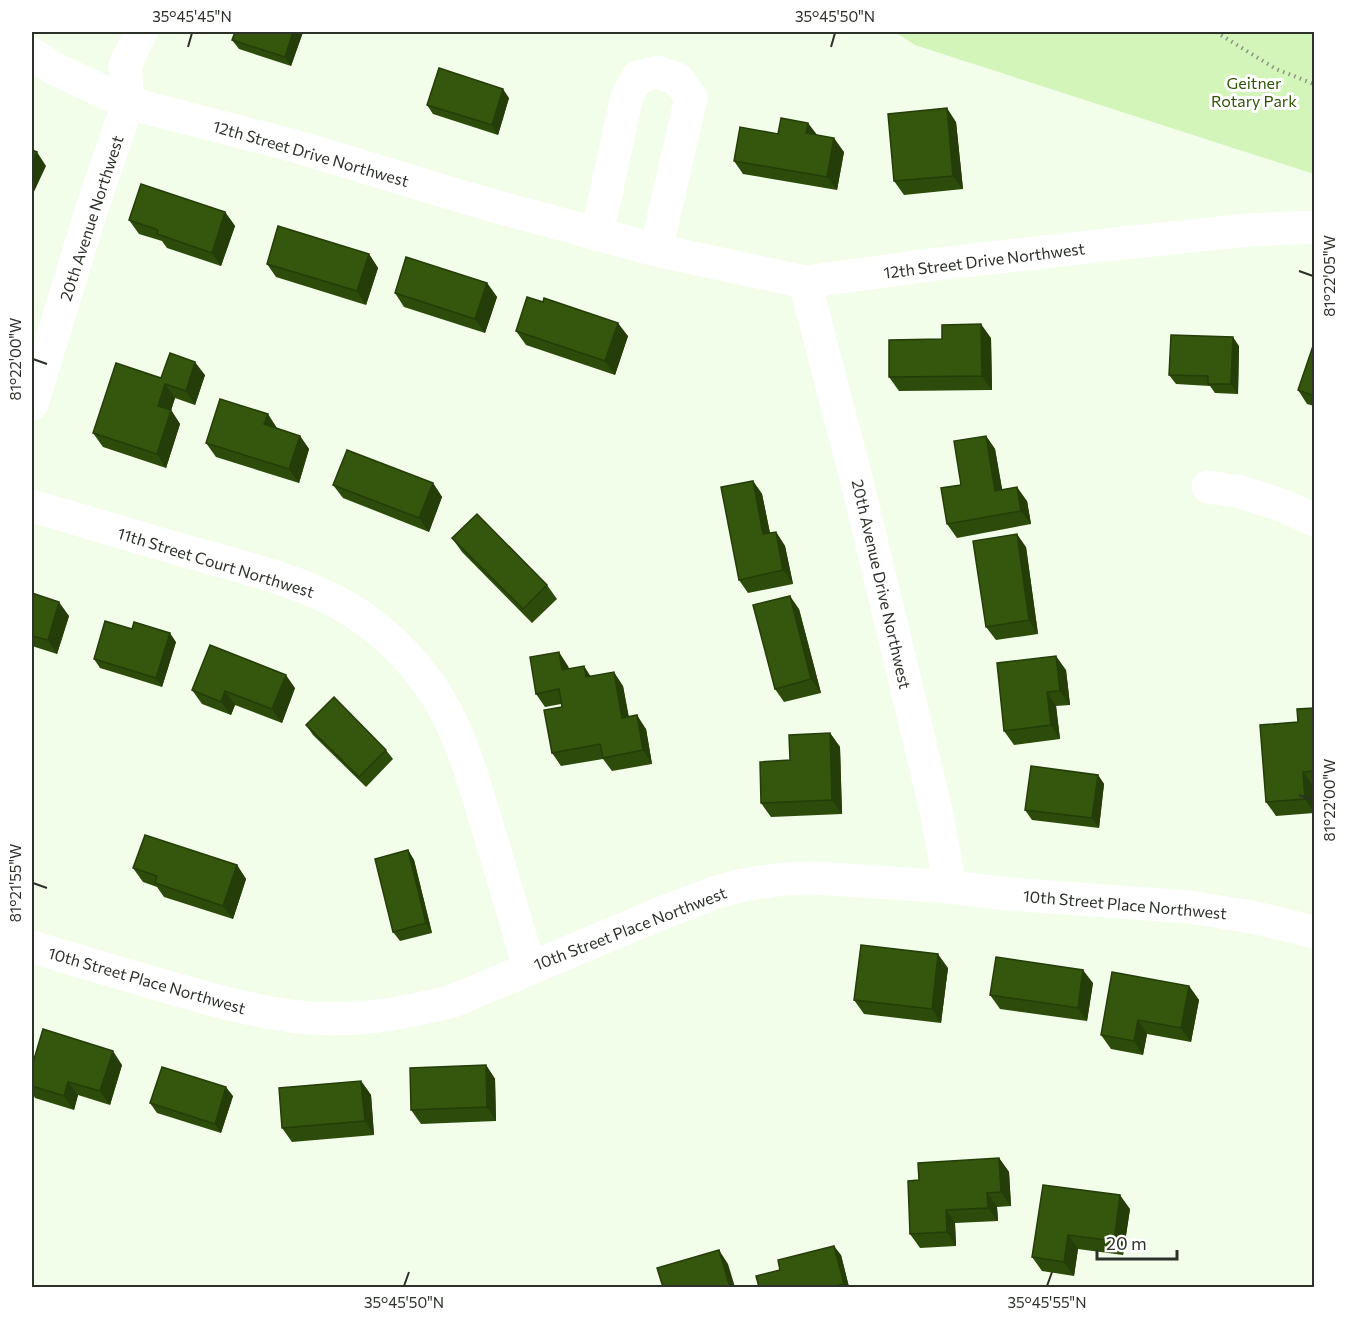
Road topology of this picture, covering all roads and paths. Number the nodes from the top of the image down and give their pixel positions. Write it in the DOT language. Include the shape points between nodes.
graph roads {
  1 [pos="141,32"];
  2 [pos="1216,32"];
  3 [pos="32,54"];
  4 [pos="1314,84"];
  5 [pos="128,103"];
  6 [pos="1314,227"];
  7 [pos="597,235"];
  8 [pos="656,250"];
  9 [pos="805,282"];
  10 [pos="32,404"];
  11 [pos="1208,487"];
  12 [pos="32,506"];
  13 [pos="1314,520"];
  14 [pos="950,887"];
  15 [pos="1314,932"];
  16 [pos="32,947"];
  17 [pos="529,968"];
  1 -- 5 [label="street, 20th Avenue Northwest" via="125,65"];
  2 -- 4 [label="path" via="1276,69"];
  3 -- 5 [label="street, 12th Street Drive Northwest"];
  5 -- 7 [label="street, 12th Street Drive Northwest" via="295,146"];
  5 -- 10 [label="street, 20th Avenue Northwest"];
  6 -- 9 [label="street, 12th Street Drive Northwest" via="1095,246"];
  7 -- 8 [label="street, 12th Street Drive Northwest"];
  7 -- 8 [label="street" via="627,96 638,77 658,72 678,79 691,98"];
  8 -- 9 [label="street, 12th Street Drive Northwest"];
  9 -- 14 [label="street, 20th Avenue Drive Northwest" via="934,803"];
  11 -- 13 [label="street" via="1241,492"];
  12 -- 17 [label="street, 11th Street Court Northwest" via="297,585 352,611 400,649 438,697 452,723 476,786"];
  14 -- 15 [label="street, 10th Street Place Northwest" via="1189,907"];
  14 -- 17 [label="street, 10th Street Place Northwest" via="815,878 744,885 659,914"];
  16 -- 17 [label="street, 10th Street Place Northwest" via="234,1006 327,1019 422,1009 453,1001"];
}
